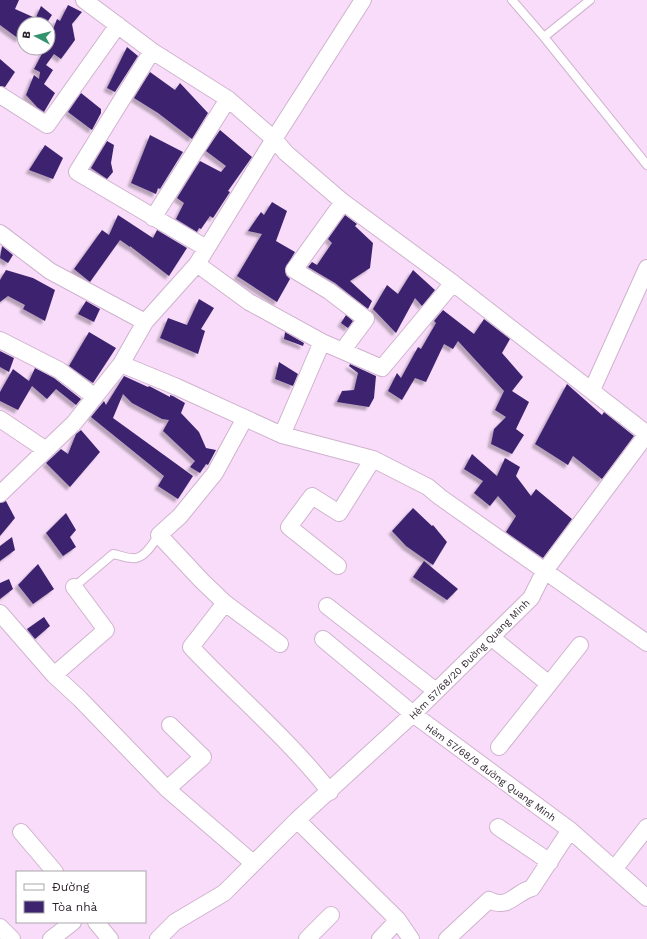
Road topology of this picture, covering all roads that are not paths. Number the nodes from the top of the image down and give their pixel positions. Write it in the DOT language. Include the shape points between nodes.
graph roads {
  1 [pos="84,0"];
  2 [pos="363,0"];
  3 [pos="512,0"];
  4 [pos="590,0"];
  5 [pos="118,25"];
  6 [pos="544,37"];
  7 [pos="152,51"];
  8 [pos="0,95"];
  9 [pos="228,99"];
  10 [pos="274,139"];
  11 [pos="647,165"];
  12 [pos="343,202"];
  13 [pos="153,218"];
  14 [pos="0,233"];
  15 [pos="206,248"];
  16 [pos="197,264"];
  17 [pos="647,268"];
  18 [pos="453,283"];
  19 [pos="145,322"];
  20 [pos="0,340"];
  21 [pos="322,342"];
  22 [pos="343,350"];
  23 [pos="121,364"];
  24 [pos="592,390"];
  25 [pos="95,397"];
  26 [pos="244,418"];
  27 [pos="0,419"];
  28 [pos="647,434"];
  29 [pos="282,435"];
  30 [pos="46,450"];
  31 [pos="373,459"];
  32 [pos="0,494"];
  33 [pos="159,534"];
  34 [pos="338,566"];
  35 [pos="544,572"];
  36 [pos="74,587"];
  37 [pos="225,603"];
  38 [pos="327,606"];
  39 [pos="0,613"];
  40 [pos="491,636"];
  41 [pos="323,639"];
  42 [pos="647,643"];
  43 [pos="280,644"];
  44 [pos="580,645"];
  45 [pos="54,675"];
  46 [pos="549,684"];
  47 [pos="436,691"];
  48 [pos="413,714"];
  49 [pos="170,725"];
  50 [pos="499,747"];
  51 [pos="167,789"];
  52 [pos="330,792"];
  53 [pos="297,820"];
  54 [pos="498,827"];
  55 [pos="647,827"];
  56 [pos="570,830"];
  57 [pos="21,832"];
  58 [pos="550,862"];
  59 [pos="253,863"];
  60 [pos="615,868"];
  61 [pos="54,871"];
  62 [pos="647,898"];
  63 [pos="331,915"];
  64 [pos="398,920"];
  65 [pos="72,923"];
  66 [pos="97,923"];
  67 [pos="0,927"];
  68 [pos="12,939"];
  69 [pos="51,939"];
  70 [pos="110,939"];
  71 [pos="158,939"];
  72 [pos="307,939"];
  73 [pos="380,939"];
  74 [pos="411,939"];
  75 [pos="447,939"];
  1 -- 5 [label="street"];
  2 -- 10 [label="street"];
  3 -- 6 [label="lane"];
  4 -- 6 [label="lane"];
  5 -- 7 [label="street"];
  5 -- 8 [label="street" via="47,124"];
  6 -- 11 [label="lane"];
  7 -- 9 [label="street"];
  7 -- 13 [label="street" via="77,172"];
  9 -- 10 [label="street"];
  9 -- 13 [label="street"];
  10 -- 12 [label="street" via="286,153"];
  10 -- 15 [label="street"];
  12 -- 18 [label="street"];
  12 -- 22 [label="street" via="294,270 329,291 366,319"];
  13 -- 15 [label="street"];
  14 -- 19 [label="street" via="50,271"];
  15 -- 16 [label="street"];
  16 -- 19 [label="street"];
  16 -- 21 [label="street" via="249,302"];
  17 -- 24 [label="street"];
  18 -- 22 [label="street" via="382,368"];
  18 -- 24 [label="street"];
  19 -- 23 [label="street"];
  20 -- 25 [label="street" via="59,370"];
  21 -- 22 [label="street"];
  21 -- 29 [label="street"];
  23 -- 25 [label="street"];
  23 -- 26 [label="street"];
  24 -- 28 [label="street"];
  25 -- 30 [label="street" via="74,423"];
  26 -- 29 [label="street"];
  26 -- 33 [label="street" via="215,473 180,516"];
  27 -- 30 [label="street"];
  28 -- 35 [label="street, Hẻm 57/68/20 Đường Quang Minh"];
  29 -- 31 [label="street"];
  30 -- 32 [label="street"];
  31 -- 34 [label="street" via="339,513 312,496 289,526"];
  31 -- 35 [label="street" via="428,487"];
  33 -- 36 [label="lane" via="144,554 137,558 113,554"];
  33 -- 37 [label="street"];
  35 -- 40 [label="street, Hẻm 57/68/20 Đường Quang Minh" via="531,598"];
  35 -- 42 [label="street"];
  36 -- 45 [label="street" via="106,630"];
  37 -- 43 [label="street"];
  37 -- 52 [label="street" via="191,647 297,752"];
  38 -- 47 [label="street"];
  39 -- 45 [label="street"];
  40 -- 46 [label="street"];
  40 -- 47 [label="street, Hẻm 57/68/20 Đường Quang Minh"];
  41 -- 48 [label="street, Hẻm 57/68/9 đường Quang Minh"];
  44 -- 46 [label="street"];
  45 -- 51 [label="street"];
  46 -- 50 [label="street"];
  47 -- 48 [label="street, Hẻm 57/68/20 Đường Quang Minh"];
  48 -- 52 [label="street, Hẻm 57/68/20 Đường Quang Minh"];
  48 -- 56 [label="street, Hẻm 57/68/9 đường Quang Minh"];
  49 -- 51 [label="street" via="203,757"];
  51 -- 59 [label="street"];
  52 -- 53 [label="street, Hẻm 57/68/20 Đường Quang Minh"];
  53 -- 59 [label="street, Hẻm 57/68/20 Đường Quang Minh"];
  53 -- 64 [label="street"];
  54 -- 58 [label="street"];
  55 -- 60 [label="street"];
  56 -- 58 [label="street"];
  56 -- 60 [label="street, Hẻm 57/68/9 đường Quang Minh"];
  57 -- 61 [label="street"];
  58 -- 75 [label="street" via="532,888 523,890 511,901 498,904 489,900"];
  59 -- 71 [label="street, Hẻm 57/68/20 Đường Quang Minh" via="224,893 175,922"];
  60 -- 62 [label="street, Hẻm 57/68/9 đường Quang Minh"];
  63 -- 72 [label="street"];
  64 -- 73 [label="street"];
  64 -- 74 [label="street"];
  65 -- 69 [label="street"];
  66 -- 70 [label="street"];
  67 -- 68 [label="street"];
}
